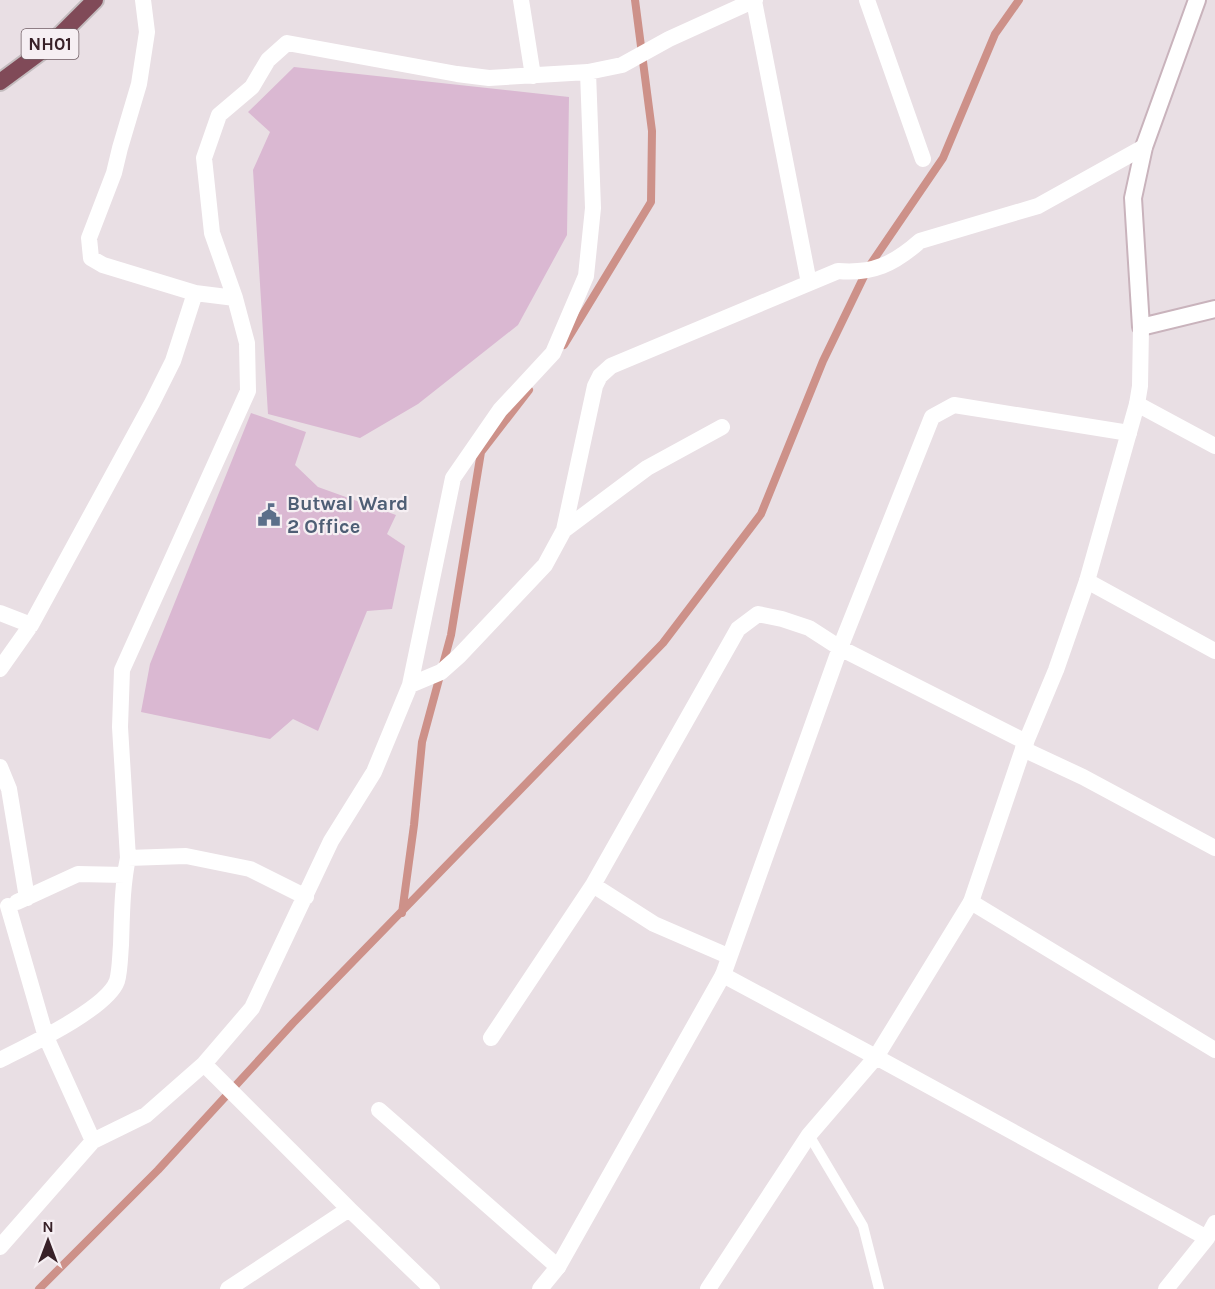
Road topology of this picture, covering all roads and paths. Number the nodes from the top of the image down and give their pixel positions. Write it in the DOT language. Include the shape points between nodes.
graph roads {
  1 [pos="95,0"];
  2 [pos="143,0"];
  3 [pos="521,0"];
  4 [pos="754,0"];
  5 [pos="867,0"];
  6 [pos="1197,0"];
  7 [pos="588,72"];
  8 [pos="533,76"];
  9 [pos="0,82"];
  10 [pos="1144,147"];
  11 [pos="923,159"];
  12 [pos="809,283"];
  13 [pos="195,292"];
  14 [pos="235,298"];
  15 [pos="1215,309"];
  16 [pos="1142,327"];
  17 [pos="1137,404"];
  18 [pos="722,427"];
  19 [pos="1129,433"];
  20 [pos="1215,446"];
  21 [pos="564,530"];
  22 [pos="1087,581"];
  23 [pos="0,613"];
  24 [pos="31,625"];
  25 [pos="840,648"];
  26 [pos="1215,651"];
  27 [pos="0,669"];
  28 [pos="410,685"];
  29 [pos="1025,746"];
  30 [pos="0,767"];
  31 [pos="1215,848"];
  32 [pos="128,858"];
  33 [pos="124,875"];
  34 [pos="593,885"];
  35 [pos="306,897"];
  36 [pos="27,898"];
  37 [pos="971,902"];
  38 [pos="4,908"];
  39 [pos="728,956"];
  40 [pos="723,975"];
  41 [pos="46,1037"];
  42 [pos="491,1038"];
  43 [pos="1215,1050"];
  44 [pos="876,1057"];
  45 [pos="0,1060"];
  46 [pos="204,1064"];
  47 [pos="379,1110"];
  48 [pos="809,1135"];
  49 [pos="93,1141"];
  50 [pos="349,1209"];
  51 [pos="1215,1223"];
  52 [pos="1207,1238"];
  53 [pos="0,1247"];
  54 [pos="558,1267"];
  55 [pos="228,1289"];
  56 [pos="432,1289"];
  57 [pos="540,1289"];
  58 [pos="708,1289"];
  59 [pos="879,1289"];
  60 [pos="1166,1289"];
  1 -- 9 [label="highway, NH01" via="50,45"];
  2 -- 13 [label="street" via="147,32 139,84 114,172 88,238 91,258"];
  3 -- 8 [label="street"];
  4 -- 7 [label="street" via="622,65"];
  4 -- 12 [label="street"];
  5 -- 11 [label="street"];
  6 -- 10 [label="street"];
  7 -- 8 [label="street"];
  7 -- 28 [label="street" via="592,208 586,276 553,353 500,410 453,478"];
  8 -- 14 [label="street" via="489,78 457,74 287,43 268,60 252,87 219,115 204,158 212,233"];
  10 -- 12 [label="street" via="1038,207 920,241 881,267 838,271"];
  10 -- 16 [label="street" via="1133,198"];
  12 -- 21 [label="street" via="610,366 600,376"];
  13 -- 14 [label="street"];
  13 -- 24 [label="street" via="173,361"];
  14 -- 32 [label="street" via="247,343 248,391 122,670 120,727"];
  15 -- 16 [label="street"];
  16 -- 17 [label="street"];
  17 -- 19 [label="street"];
  17 -- 20 [label="street"];
  18 -- 21 [label="street" via="646,468"];
  19 -- 22 [label="street"];
  19 -- 25 [label="street" via="954,405 932,417"];
  21 -- 28 [label="street" via="545,565 459,656 441,672"];
  22 -- 26 [label="street"];
  22 -- 29 [label="street"];
  23 -- 24 [label="street"];
  24 -- 27 [label="street"];
  25 -- 29 [label="street"];
  25 -- 34 [label="street" via="809,628 758,614 738,629"];
  25 -- 39 [label="street"];
  28 -- 35 [label="street" via="374,772 331,841"];
  29 -- 31 [label="street"];
  29 -- 37 [label="street"];
  30 -- 36 [label="street" via="9,789"];
  32 -- 33 [label="street"];
  32 -- 35 [label="street" via="186,856 250,869"];
  33 -- 36 [label="street" via="78,874"];
  33 -- 41 [label="street" via="117,982 104,999"];
  34 -- 39 [label="street" via="654,924"];
  34 -- 42 [label="street"];
  35 -- 46 [label="street" via="252,1008"];
  36 -- 38 [label="street"];
  37 -- 43 [label="street"];
  37 -- 44 [label="street"];
  38 -- 41 [label="street"];
  39 -- 40 [label="street"];
  40 -- 44 [label="street"];
  40 -- 54 [label="street"];
  41 -- 45 [label="street"];
  41 -- 49 [label="street"];
  44 -- 48 [label="street"];
  44 -- 52 [label="street"];
  46 -- 49 [label="street" via="146,1115"];
  46 -- 50 [label="street"];
  47 -- 54 [label="street"];
  48 -- 58 [label="street"];
  48 -- 59 [label="lane" via="863,1226"];
  49 -- 53 [label="street"];
  50 -- 55 [label="street"];
  50 -- 56 [label="street"];
  51 -- 52 [label="street"];
  52 -- 60 [label="street"];
  54 -- 57 [label="street"];
}
